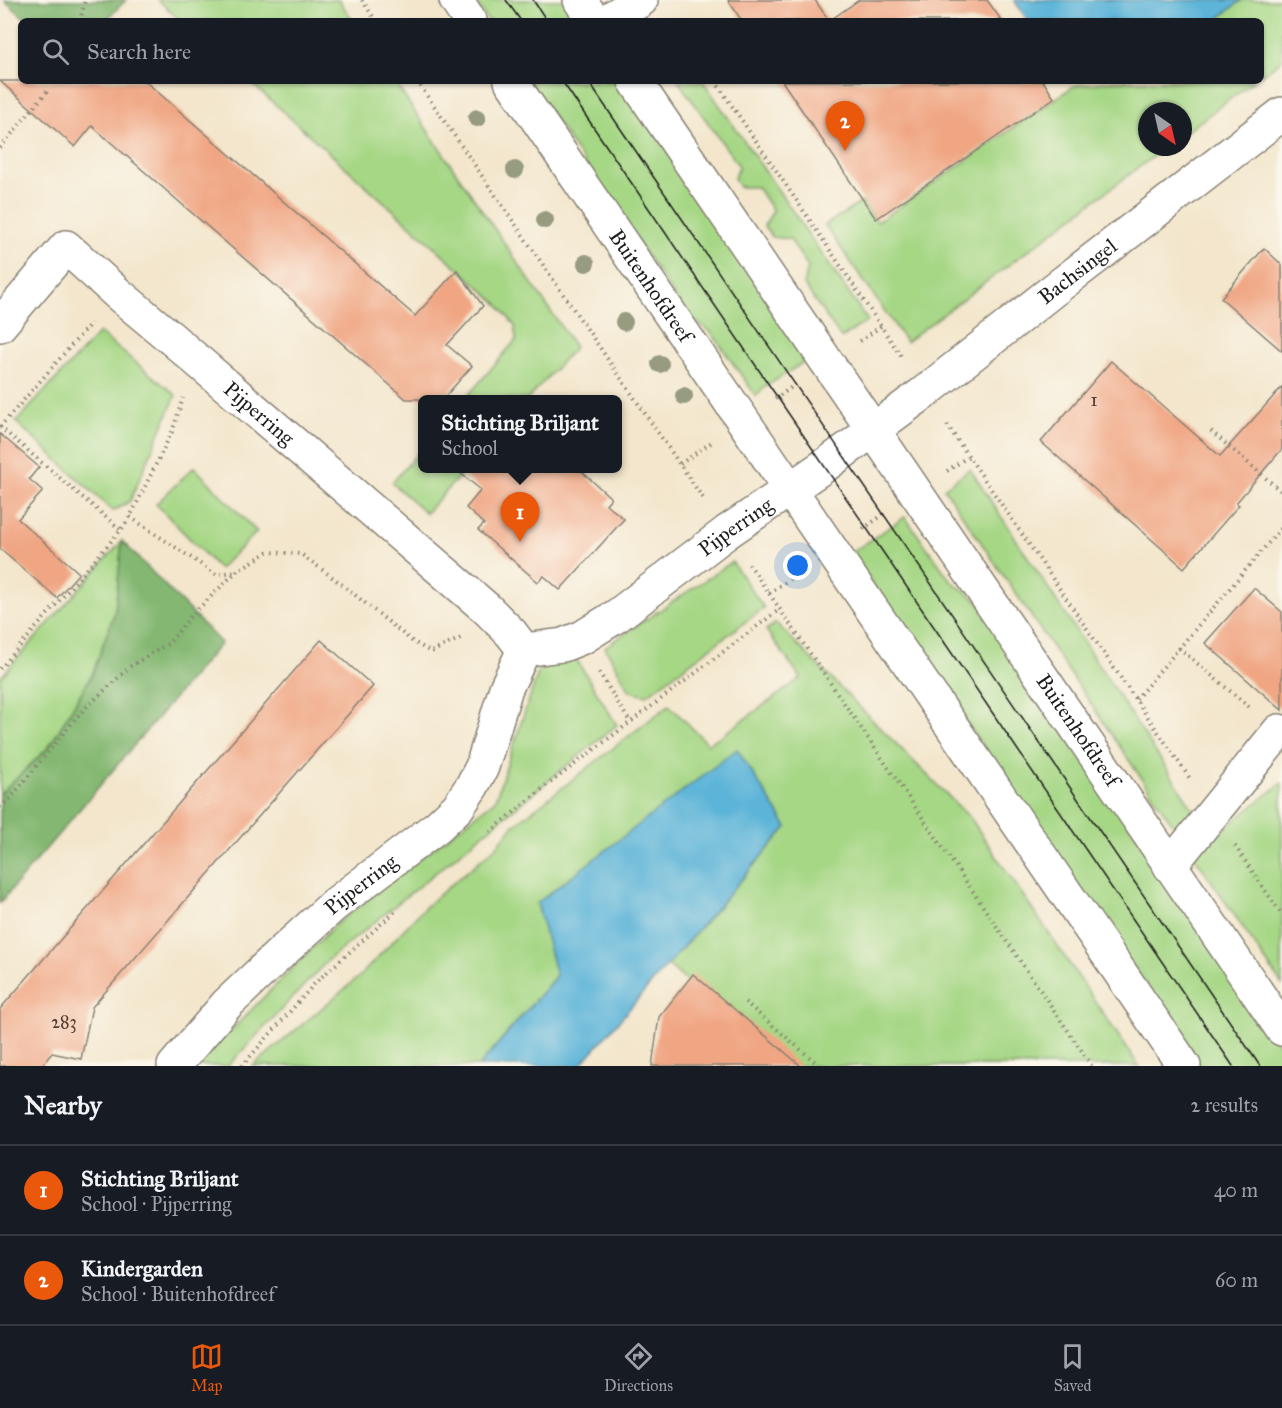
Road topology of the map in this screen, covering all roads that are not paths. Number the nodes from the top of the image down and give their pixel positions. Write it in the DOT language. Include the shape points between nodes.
graph roads {
  1 [pos="456,0"];
  2 [pos="580,0"];
  3 [pos="641,0"];
  4 [pos="468,18"];
  5 [pos="592,18"];
  6 [pos="611,18"];
  7 [pos="513,84"];
  8 [pos="637,84"];
  9 [pos="1282,114"];
  10 [pos="0,325"];
  11 [pos="873,431"];
  12 [pos="791,489"];
  13 [pos="524,650"];
  14 [pos="1279,731"];
  15 [pos="1170,866"];
  16 [pos="1282,1029"];
  17 [pos="174,1066"];
  18 [pos="1184,1066"];
  1 -- 4 [label="street"];
  2 -- 5 [label="street"];
  3 -- 6 [label="street"];
  7 -- 12 [label="street, Buitenhofdreef"];
  8 -- 11 [label="street, Buitenhofdreef"];
  9 -- 11 [label="street, Bachsingel"];
  10 -- 13 [label="street, Pijperring" via="66,247 487,609"];
  11 -- 12 [label="street"];
  11 -- 15 [label="street, Buitenhofdreef"];
  12 -- 13 [label="street, Pijperring" via="583,638"];
  12 -- 18 [label="street, Buitenhofdreef"];
  13 -- 17 [label="street, Pijperring" via="506,688 482,767 458,807 334,905 282,952 226,1004"];
  14 -- 15 [label="street"];
  15 -- 16 [label="street, Buitenhofdreef"];
}
